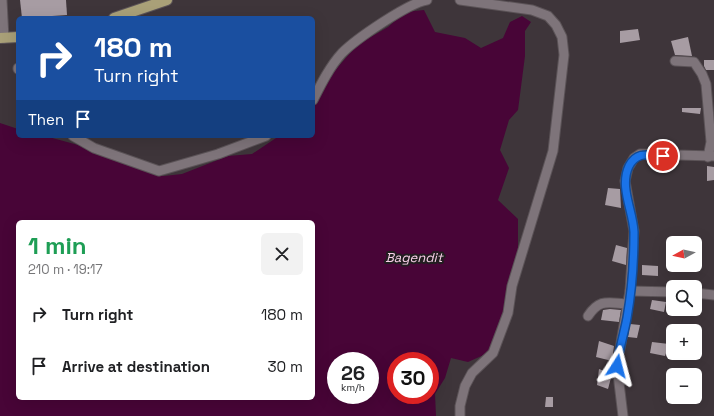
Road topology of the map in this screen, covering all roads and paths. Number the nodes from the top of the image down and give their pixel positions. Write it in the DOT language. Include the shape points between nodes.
graph roads {
  1 [pos="2,0"];
  2 [pos="167,0"];
  3 [pos="427,0"];
  4 [pos="460,0"];
  5 [pos="120,16"];
  6 [pos="16,37"];
  7 [pos="2,38"];
  8 [pos="675,61"];
  9 [pos="315,97"];
  10 [pos="76,138"];
  11 [pos="261,138"];
  12 [pos="711,157"];
  13 [pos="630,291"];
  14 [pos="666,292"];
  15 [pos="702,293"];
  16 [pos="714,294"];
  17 [pos="628,304"];
  18 [pos="588,316"];
  19 [pos="460,416"];
  20 [pos="623,416"];
  1 -- 7 [label="street"];
  2 -- 5 [label="main road"];
  3 -- 9 [label="street" via="405,8 342,53"];
  4 -- 19 [label="street" via="532,10 548,16 562,37 564,55 553,151 512,286 508,313 493,353 472,373 465,386"];
  6 -- 7 [label="main road"];
  8 -- 12 [label="street" via="694,62 705,80"];
  10 -- 11 [label="street" via="94,148 159,171 218,154"];
  12 -- 13 [label="street" via="640,154 634,158 628,168 625,187 634,231"];
  13 -- 14 [label="street"];
  13 -- 17 [label="street"];
  15 -- 16 [label="street"];
  17 -- 18 [label="street" via="600,303"];
  17 -- 20 [label="street" via="617,366"];
}
